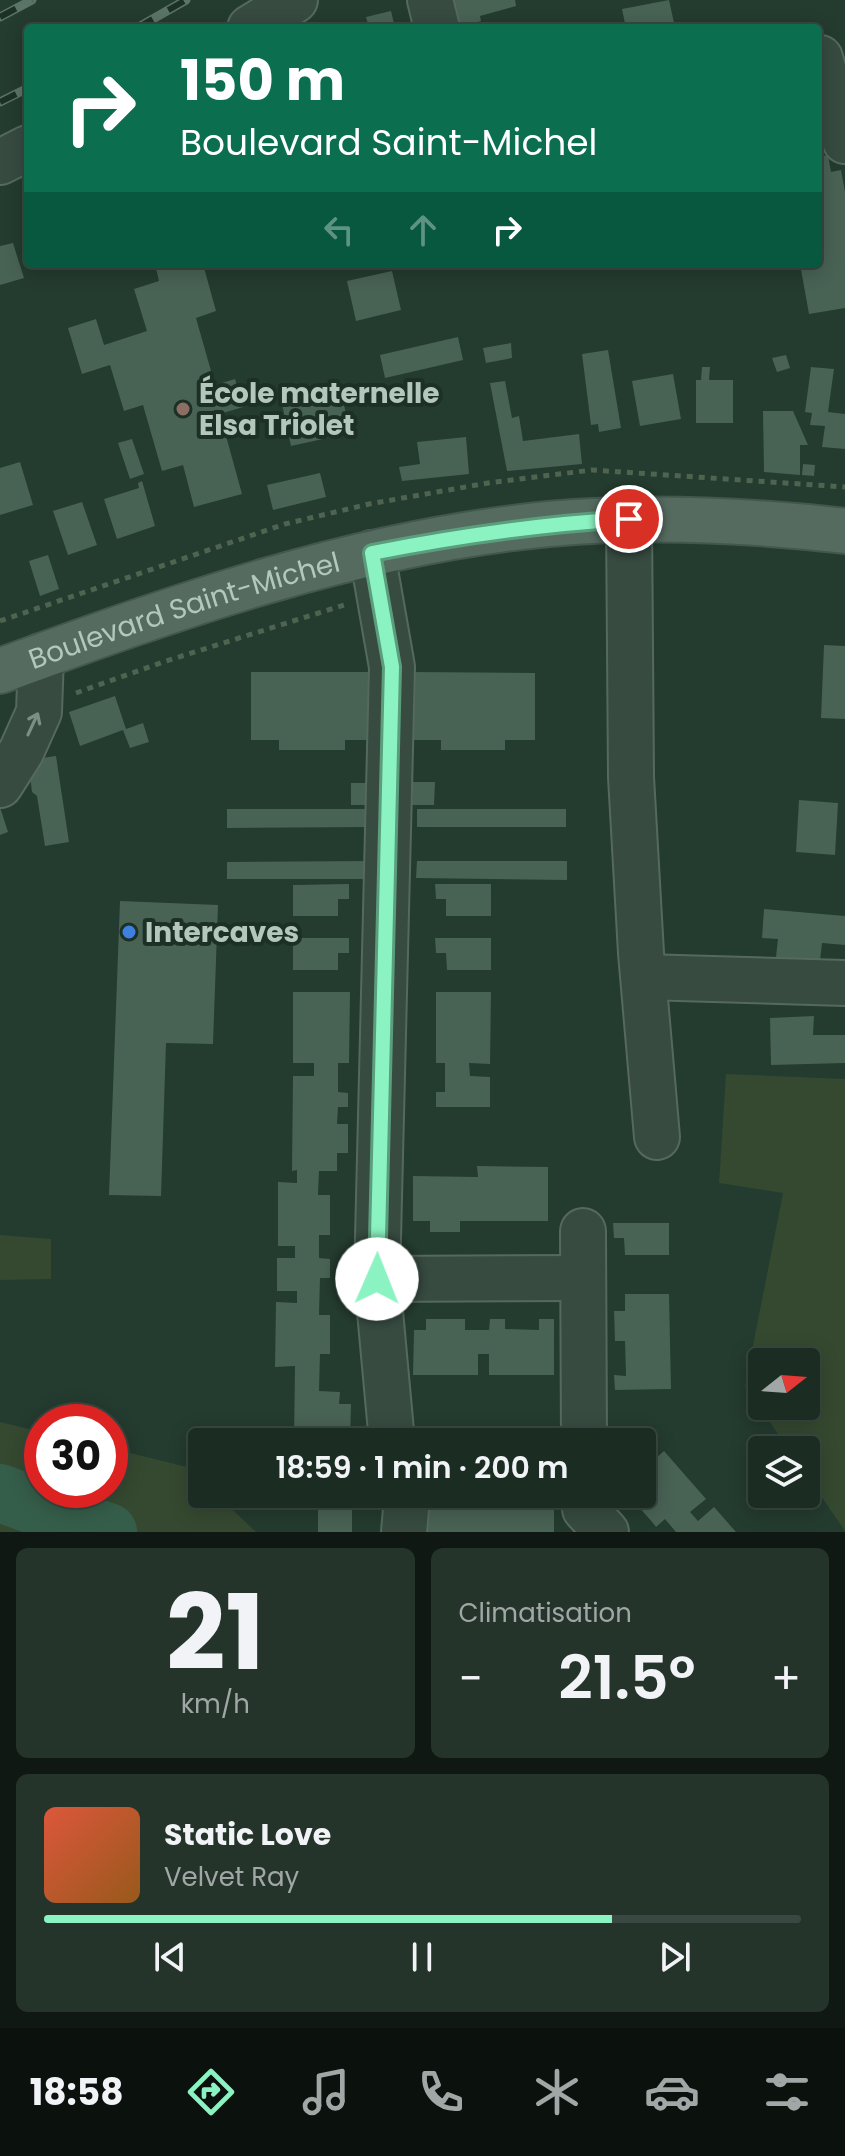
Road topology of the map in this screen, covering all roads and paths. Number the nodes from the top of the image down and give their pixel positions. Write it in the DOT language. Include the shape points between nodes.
graph roads {
  1 [pos="295,0"];
  2 [pos="430,0"];
  3 [pos="256,24"];
  4 [pos="436,24"];
  5 [pos="822,65"];
  6 [pos="845,141"];
  7 [pos="24,150"];
  8 [pos="0,162"];
  9 [pos="629,519"];
  10 [pos="845,531"];
  11 [pos="372,553"];
  12 [pos="41,656"];
  13 [pos="0,671"];
  14 [pos="0,785"];
  15 [pos="644,977"];
  16 [pos="845,983"];
  17 [pos="657,1137"];
  18 [pos="583,1231"];
  19 [pos="583,1278"];
  20 [pos="377,1279"];
  21 [pos="391,1428"];
  22 [pos="584,1428"];
  23 [pos="406,1508"];
  24 [pos="585,1508"];
  25 [pos="404,1532"];
  26 [pos="606,1532"];
  1 -- 3 [label="street"];
  2 -- 4 [label="street"];
  5 -- 6 [label="street"];
  7 -- 8 [label="street"];
  9 -- 10 [label="main road, Boulevard Saint-Michel" via="724,520"];
  9 -- 11 [label="main road, Boulevard Saint-Michel" via="464,535"];
  9 -- 15 [label="street" via="631,777"];
  11 -- 12 [label="main road, Boulevard Saint-Michel" via="192,604"];
  11 -- 20 [label="street" via="392,667"];
  12 -- 13 [label="main road, Boulevard Saint-Michel"];
  14 -- 12 [label="street, one-way" via="39,712"];
  15 -- 16 [label="street"];
  15 -- 17 [label="street"];
  18 -- 19 [label="street"];
  19 -- 20 [label="street"];
  19 -- 22 [label="street"];
  20 -- 21 [label="street"];
  23 -- 25 [label="street"];
  24 -- 26 [label="street"];
}
